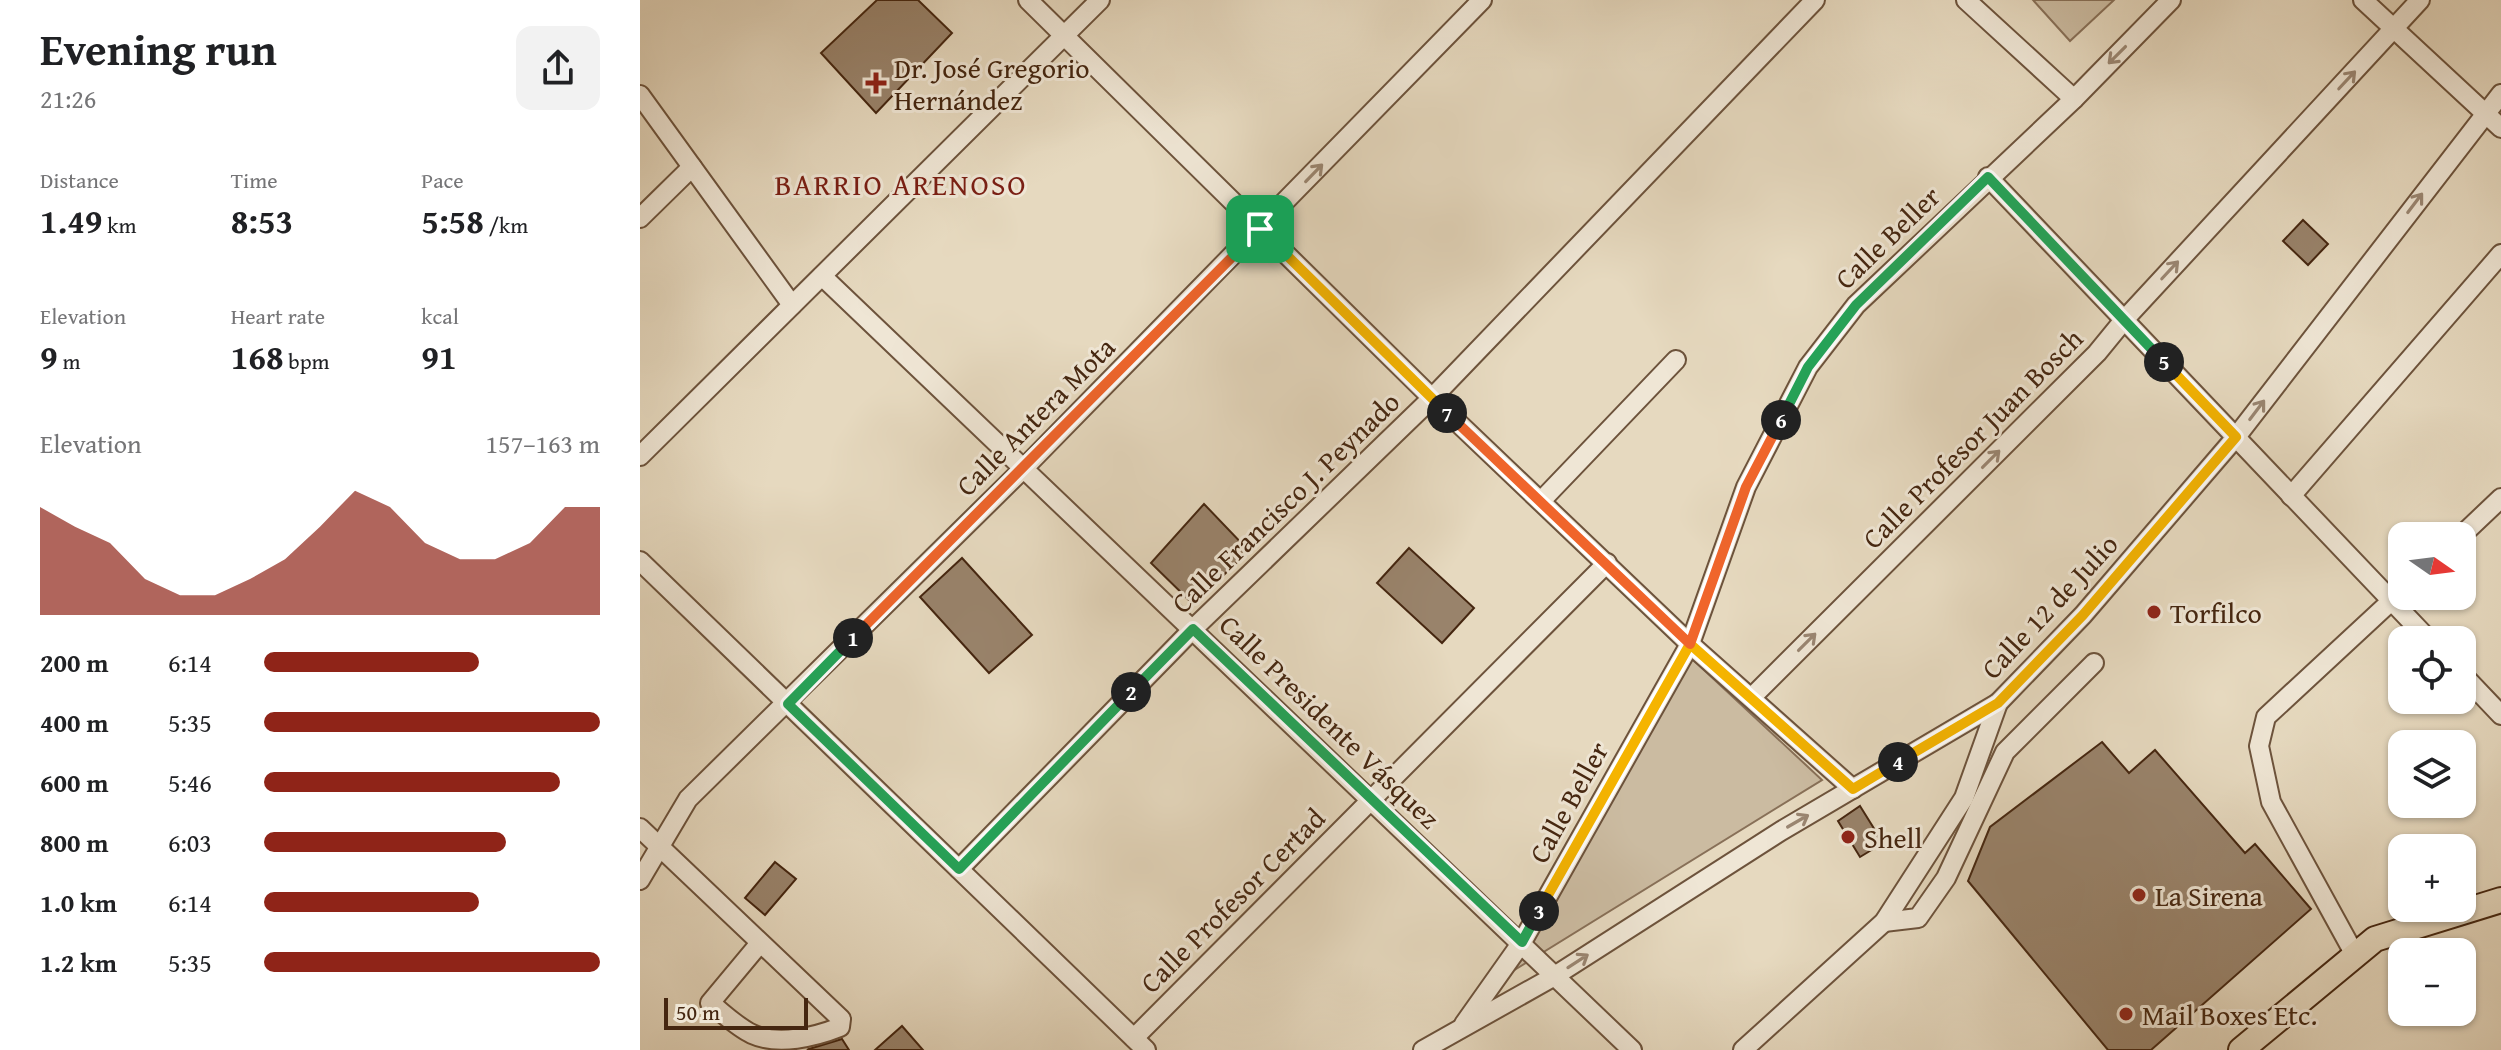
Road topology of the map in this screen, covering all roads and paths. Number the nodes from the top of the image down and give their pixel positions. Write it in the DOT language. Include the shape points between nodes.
graph roads {
  1 [pos="1028,0"];
  2 [pos="1100,0"];
  3 [pos="1482,0"];
  4 [pos="1815,0"];
  5 [pos="1966,0"];
  6 [pos="2171,0"];
  7 [pos="2363,0"];
  8 [pos="2420,0"];
  9 [pos="2394,29"];
  10 [pos="1066,35"];
  11 [pos="2501,94"];
  12 [pos="640,95"];
  13 [pos="2074,99"];
  14 [pos="2484,112"];
  15 [pos="2501,128"];
  16 [pos="692,167"];
  17 [pos="1988,177"];
  18 [pos="640,218"];
  19 [pos="1260,229"];
  20 [pos="2501,254"];
  21 [pos="822,276"];
  22 [pos="792,305"];
  23 [pos="2124,320"];
  24 [pos="1676,360"];
  25 [pos="1432,398"];
  26 [pos="2236,437"];
  27 [pos="640,456"];
  28 [pos="1024,468"];
  29 [pos="2291,496"];
  30 [pos="2501,498"];
  31 [pos="1541,501"];
  32 [pos="2476,522"];
  33 [pos="640,561"];
  34 [pos="1607,563"];
  35 [pos="2388,588"];
  36 [pos="2388,606"];
  37 [pos="1193,629"];
  38 [pos="1690,644"];
  39 [pos="2094,663"];
  40 [pos="2476,689"];
  41 [pos="1752,697"];
  42 [pos="1998,703"];
  43 [pos="788,704"];
  44 [pos="2501,715"];
  45 [pos="1853,789"];
  46 [pos="1371,798"];
  47 [pos="640,828"];
  48 [pos="661,845"];
  49 [pos="959,869"];
  50 [pos="640,880"];
  51 [pos="2501,900"];
  52 [pos="1884,922"];
  53 [pos="1522,942"];
  54 [pos="760,943"];
  55 [pos="2355,955"];
  56 [pos="1553,977"];
  57 [pos="1462,1027"];
  58 [pos="1140,1044"];
  59 [pos="1423,1050"];
  60 [pos="1632,1050"];
  61 [pos="1743,1050"];
  62 [pos="2241,1050"];
  1 -- 10 [label="street"];
  2 -- 10 [label="street"];
  19 -- 3 [label="street, Calle Antera Mota, one-way"];
  4 -- 25 [label="street, Calle Francisco J. Peynado"];
  5 -- 13 [label="street"];
  6 -- 13 [label="street, Calle Beller, one-way"];
  7 -- 9 [label="street"];
  8 -- 9 [label="street, Calle Profesor Juan Bosch"];
  9 -- 14 [label="street"];
  23 -- 9 [label="street, Calle Profesor Juan Bosch, one-way"];
  10 -- 19 [label="street"];
  10 -- 21 [label="street"];
  11 -- 14 [label="street, Calle 12 de Julio"];
  12 -- 16 [label="street"];
  13 -- 17 [label="street, Calle Beller"];
  14 -- 15 [label="street"];
  26 -- 14 [label="street, Calle 12 de Julio, one-way"];
  16 -- 18 [label="street"];
  16 -- 22 [label="street"];
  17 -- 23 [label="street"];
  17 -- 38 [label="street, Calle Beller" via="1856,305 1808,367 1746,487"];
  19 -- 25 [label="street"];
  19 -- 28 [label="street, Calle Antera Mota"];
  20 -- 29 [label="street"];
  21 -- 22 [label="street"];
  21 -- 28 [label="street, Calle Presidente Vásquez"];
  22 -- 27 [label="street"];
  23 -- 26 [label="street"];
  41 -- 23 [label="street, Calle Profesor Juan Bosch, one-way"];
  24 -- 31 [label="street"];
  25 -- 31 [label="street"];
  25 -- 37 [label="street, Calle Francisco J. Peynado"];
  26 -- 29 [label="street"];
  26 -- 42 [label="street, Calle 12 de Julio" via="2083,615"];
  28 -- 37 [label="street, Calle Presidente Vásquez"];
  28 -- 43 [label="street, Calle Antera Mota"];
  29 -- 35 [label="street"];
  30 -- 32 [label="street"];
  31 -- 34 [label="street"];
  33 -- 43 [label="street"];
  34 -- 38 [label="street"];
  34 -- 46 [label="street, Calle Profesor Certad"];
  36 -- 55 [label="street" via="2266,717 2259,746 2271,802"];
  37 -- 46 [label="street, Calle Presidente Vásquez"];
  37 -- 49 [label="street, Calle Francisco J. Peynado"];
  38 -- 41 [label="street"];
  38 -- 53 [label="street, Calle Beller"];
  39 -- 52 [label="street" via="2005,752 1946,878 1918,918"];
  40 -- 44 [label="street"];
  41 -- 45 [label="street"];
  42 -- 45 [label="street, Calle 12 de Julio"];
  42 -- 52 [label="street" via="1964,798"];
  43 -- 48 [label="street, Calle Antera Mota" via="688,799"];
  43 -- 49 [label="street"];
  56 -- 45 [label="street, Calle 12 de Julio, one-way"];
  46 -- 53 [label="street, Calle Presidente Vásquez"];
  46 -- 58 [label="street, Calle Profesor Certad"];
  47 -- 48 [label="street"];
  48 -- 50 [label="street, Calle Antera Mota"];
  48 -- 54 [label="street"];
  49 -- 58 [label="street"];
  51 -- 55 [label="main road" via="2375,939"];
  52 -- 61 [label="street"];
  53 -- 56 [label="street, Calle Presidente Vásquez"];
  53 -- 57 [label="street, Calle Beller"];
  54 -- 54 [label="street" via="710,1003 752,1034 768,1038 803,1038 840,1027 841,1019"];
  55 -- 62 [label="main road"];
  56 -- 57 [label="street, Calle 12 de Julio"];
  56 -- 60 [label="street"];
  57 -- 59 [label="street, Calle 12 de Julio"];
}
